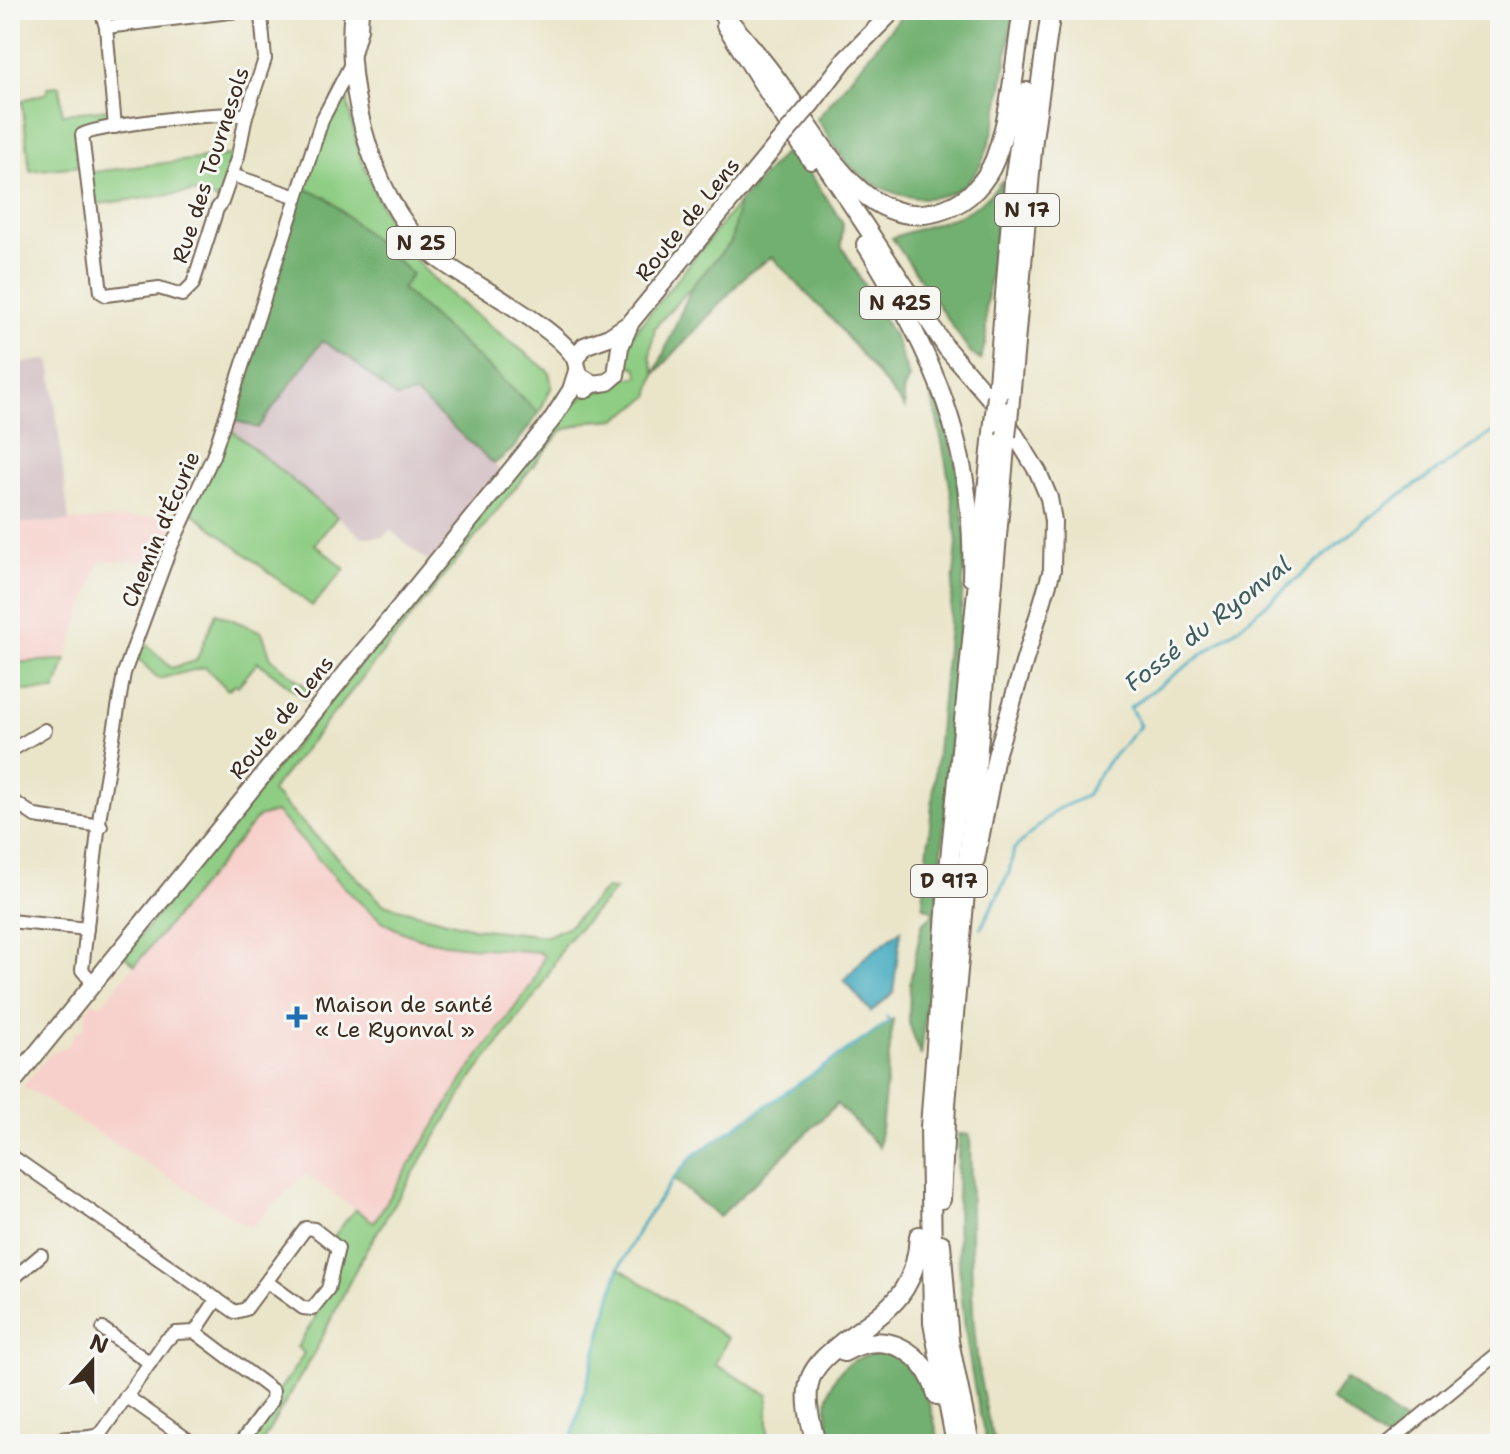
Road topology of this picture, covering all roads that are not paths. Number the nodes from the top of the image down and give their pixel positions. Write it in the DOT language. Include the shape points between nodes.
graph roads {
  1 [pos="101,10"];
  2 [pos="246,10"];
  3 [pos="255,10"];
  4 [pos="353,10"];
  5 [pos="362,10"];
  6 [pos="717,10"];
  7 [pos="883,10"];
  8 [pos="894,10"];
  9 [pos="1023,10"];
  10 [pos="1038,10"];
  11 [pos="1051,10"];
  12 [pos="106,27"];
  13 [pos="845,60"];
  14 [pos="351,64"];
  15 [pos="355,91"];
  16 [pos="335,92"];
  17 [pos="246,116"];
  18 [pos="115,127"];
  19 [pos="232,175"];
  20 [pos="297,197"];
  21 [pos="631,322"];
  22 [pos="599,341"];
  23 [pos="618,355"];
  24 [pos="577,366"];
  25 [pos="593,384"];
  26 [pos="560,410"];
  27 [pos="1001,416"];
  28 [pos="973,636"];
  29 [pos="45,730"];
  30 [pos="10,751"];
  31 [pos="10,799"];
  32 [pos="101,826"];
  33 [pos="10,921"];
  34 [pos="87,929"];
  35 [pos="961,932"];
  36 [pos="91,981"];
  37 [pos="10,1076"];
  38 [pos="10,1086"];
  39 [pos="930,1127"];
  40 [pos="10,1155"];
  41 [pos="41,1255"];
  42 [pos="10,1281"];
  43 [pos="267,1282"];
  44 [pos="217,1299"];
  45 [pos="104,1329"];
  46 [pos="195,1332"];
  47 [pos="1500,1351"];
  48 [pos="150,1363"];
  49 [pos="126,1396"];
  50 [pos="84,1441"];
  51 [pos="50,1444"];
  52 [pos="194,1444"];
  53 [pos="240,1444"];
  54 [pos="816,1444"];
  55 [pos="824,1444"];
  56 [pos="949,1444"];
  57 [pos="956,1444"];
  58 [pos="970,1444"];
  59 [pos="1387,1444"];
  1 -- 12 [label="street"];
  2 -- 12 [label="street"];
  3 -- 17 [label="street, Rue des Tournesols" via="261,15 265,59"];
  4 -- 14 [label="main road, N 25"];
  5 -- 14 [label="street, Chemin d'Écurie"];
  6 -- 9 [label="highway" via="758,53 851,182 887,209 921,215 969,196 994,162"];
  6 -- 28 [label="main road, N 425" via="875,260 937,375 961,451 971,523"];
  6 -- 35 [label="main road, N 425" via="947,349 1021,442 1049,498 1055,542 1052,570 989,782"];
  7 -- 13 [label="street"];
  8 -- 13 [label="main road, Route de Lens"];
  10 -- 27 [label="highway, N 17" via="1014,181"];
  11 -- 27 [label="highway, N 17"];
  12 -- 18 [label="street"];
  13 -- 21 [label="main road, Route de Lens, bridge"];
  14 -- 15 [label="main road, N 25"];
  14 -- 16 [label="street, Chemin d'Écurie"];
  15 -- 16 [label="street"];
  15 -- 24 [label="main road, N 25" via="371,156 417,239 439,260 553,336"];
  16 -- 20 [label="street, Chemin d'Écurie"];
  17 -- 18 [label="street" via="218,113"];
  17 -- 19 [label="street, Rue des Tournesols"];
  18 -- 19 [label="street, Rue des Tournesols" via="82,135 101,292 106,295 159,288 182,295 189,290"];
  19 -- 20 [label="street"];
  20 -- 32 [label="street, Chemin d'Écurie" via="226,419 124,673"];
  21 -- 22 [label="main road"];
  21 -- 23 [label="main road"];
  22 -- 23 [label="main road"];
  22 -- 24 [label="main road" via="584,346"];
  23 -- 25 [label="main road" via="613,379"];
  24 -- 25 [label="main road"];
  24 -- 26 [label="main road, Route de Lens"];
  25 -- 26 [label="main road"];
  26 -- 36 [label="main road, Route de Lens"];
  27 -- 28 [label="highway, D 917"];
  27 -- 35 [label="highway, D 917"];
  28 -- 39 [label="highway, D 917"];
  29 -- 30 [label="street"];
  31 -- 32 [label="street" via="35,816"];
  32 -- 34 [label="street, Chemin d'Écurie"];
  33 -- 34 [label="street"];
  34 -- 36 [label="street, Chemin d'Écurie" via="82,970"];
  35 -- 58 [label="highway, D 917" via="940,1210 949,1341"];
  36 -- 37 [label="main road"];
  36 -- 38 [label="main road, Route de Lens"];
  39 -- 54 [label="highway" via="913,1274 894,1304 816,1368 808,1405"];
  39 -- 57 [label="highway, D 917" via="933,1323"];
  40 -- 44 [label="street"];
  41 -- 42 [label="street"];
  43 -- 43 [label="street" via="312,1309 328,1289 338,1248 306,1228"];
  43 -- 44 [label="street" via="243,1312"];
  44 -- 46 [label="street"];
  45 -- 48 [label="street"];
  46 -- 48 [label="street" via="172,1334"];
  46 -- 53 [label="street" via="273,1391"];
  47 -- 59 [label="street"];
  48 -- 49 [label="street"];
  49 -- 50 [label="street" via="100,1434"];
  49 -- 52 [label="street"];
  50 -- 51 [label="street" via="60,1438"];
  55 -- 56 [label="highway" via="816,1411 820,1381 843,1353 875,1340 896,1344 921,1364 934,1387"];
}
